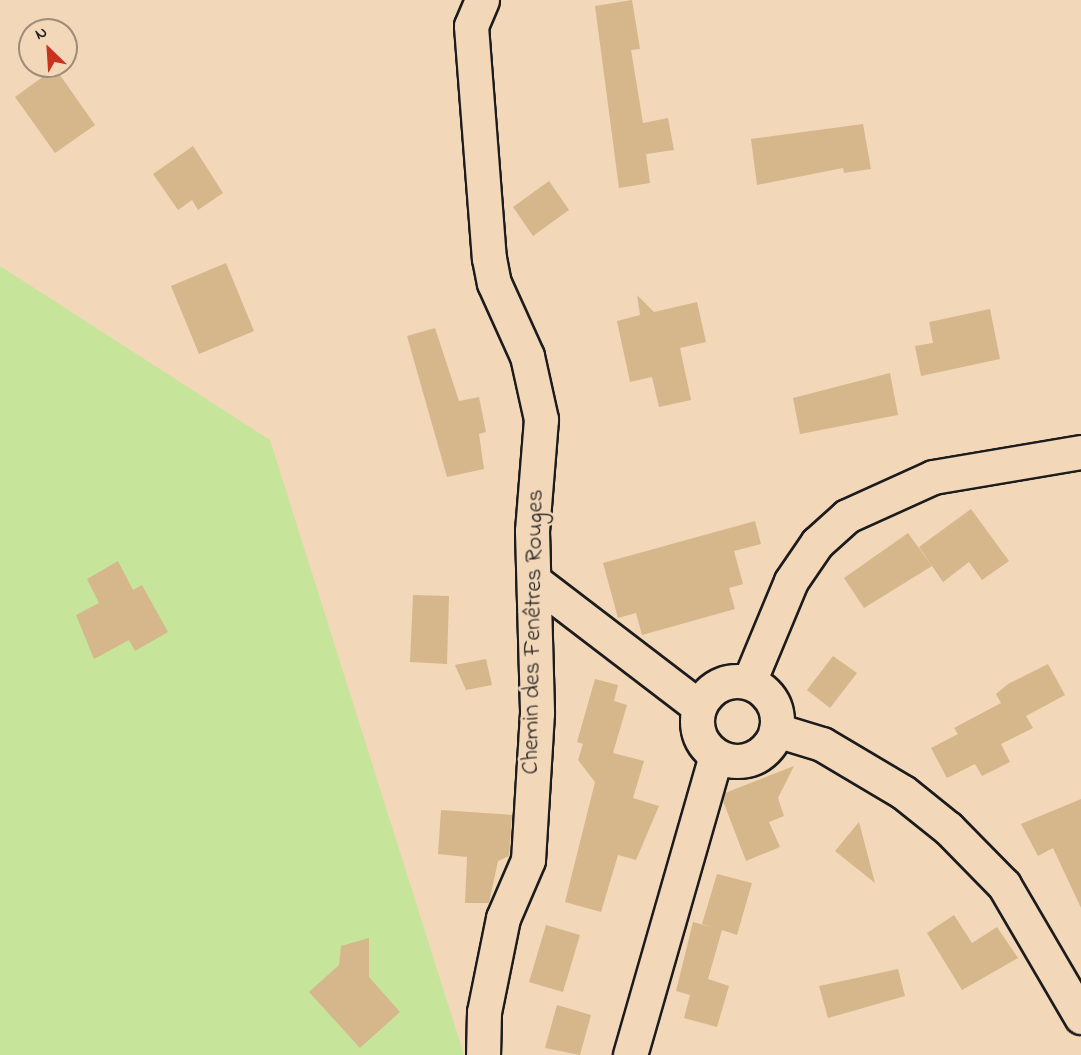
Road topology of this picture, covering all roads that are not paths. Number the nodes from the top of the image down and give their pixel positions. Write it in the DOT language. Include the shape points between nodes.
graph roads {
  1 [pos="482,0"];
  2 [pos="1081,452"];
  3 [pos="537,583"];
  4 [pos="749,682"];
  5 [pos="699,707"];
  6 [pos="776,730"];
  7 [pos="716,756"];
  8 [pos="1081,1017"];
  9 [pos="483,1055"];
  10 [pos="630,1055"];
  1 -- 3 [label="street, Chemin des Fenêtres Rouges" via="471,26 489,258 540,395 532,531"];
  2 -- 4 [label="street" via="933,477 847,516 817,543 791,581"];
  3 -- 5 [label="street"];
  3 -- 9 [label="street, Chemin des Fenêtres Rouges" via="537,712 528,860 503,918 484,1012"];
  4 -- 5 [label="street" via="723,683"];
  4 -- 6 [label="street" via="773,702"];
  5 -- 7 [label="street" via="701,741"];
  6 -- 7 [label="street" via="769,746 750,760"];
  6 -- 8 [label="street" via="822,744 903,792 948,828 1004,885"];
  7 -- 10 [label="street"];
}
